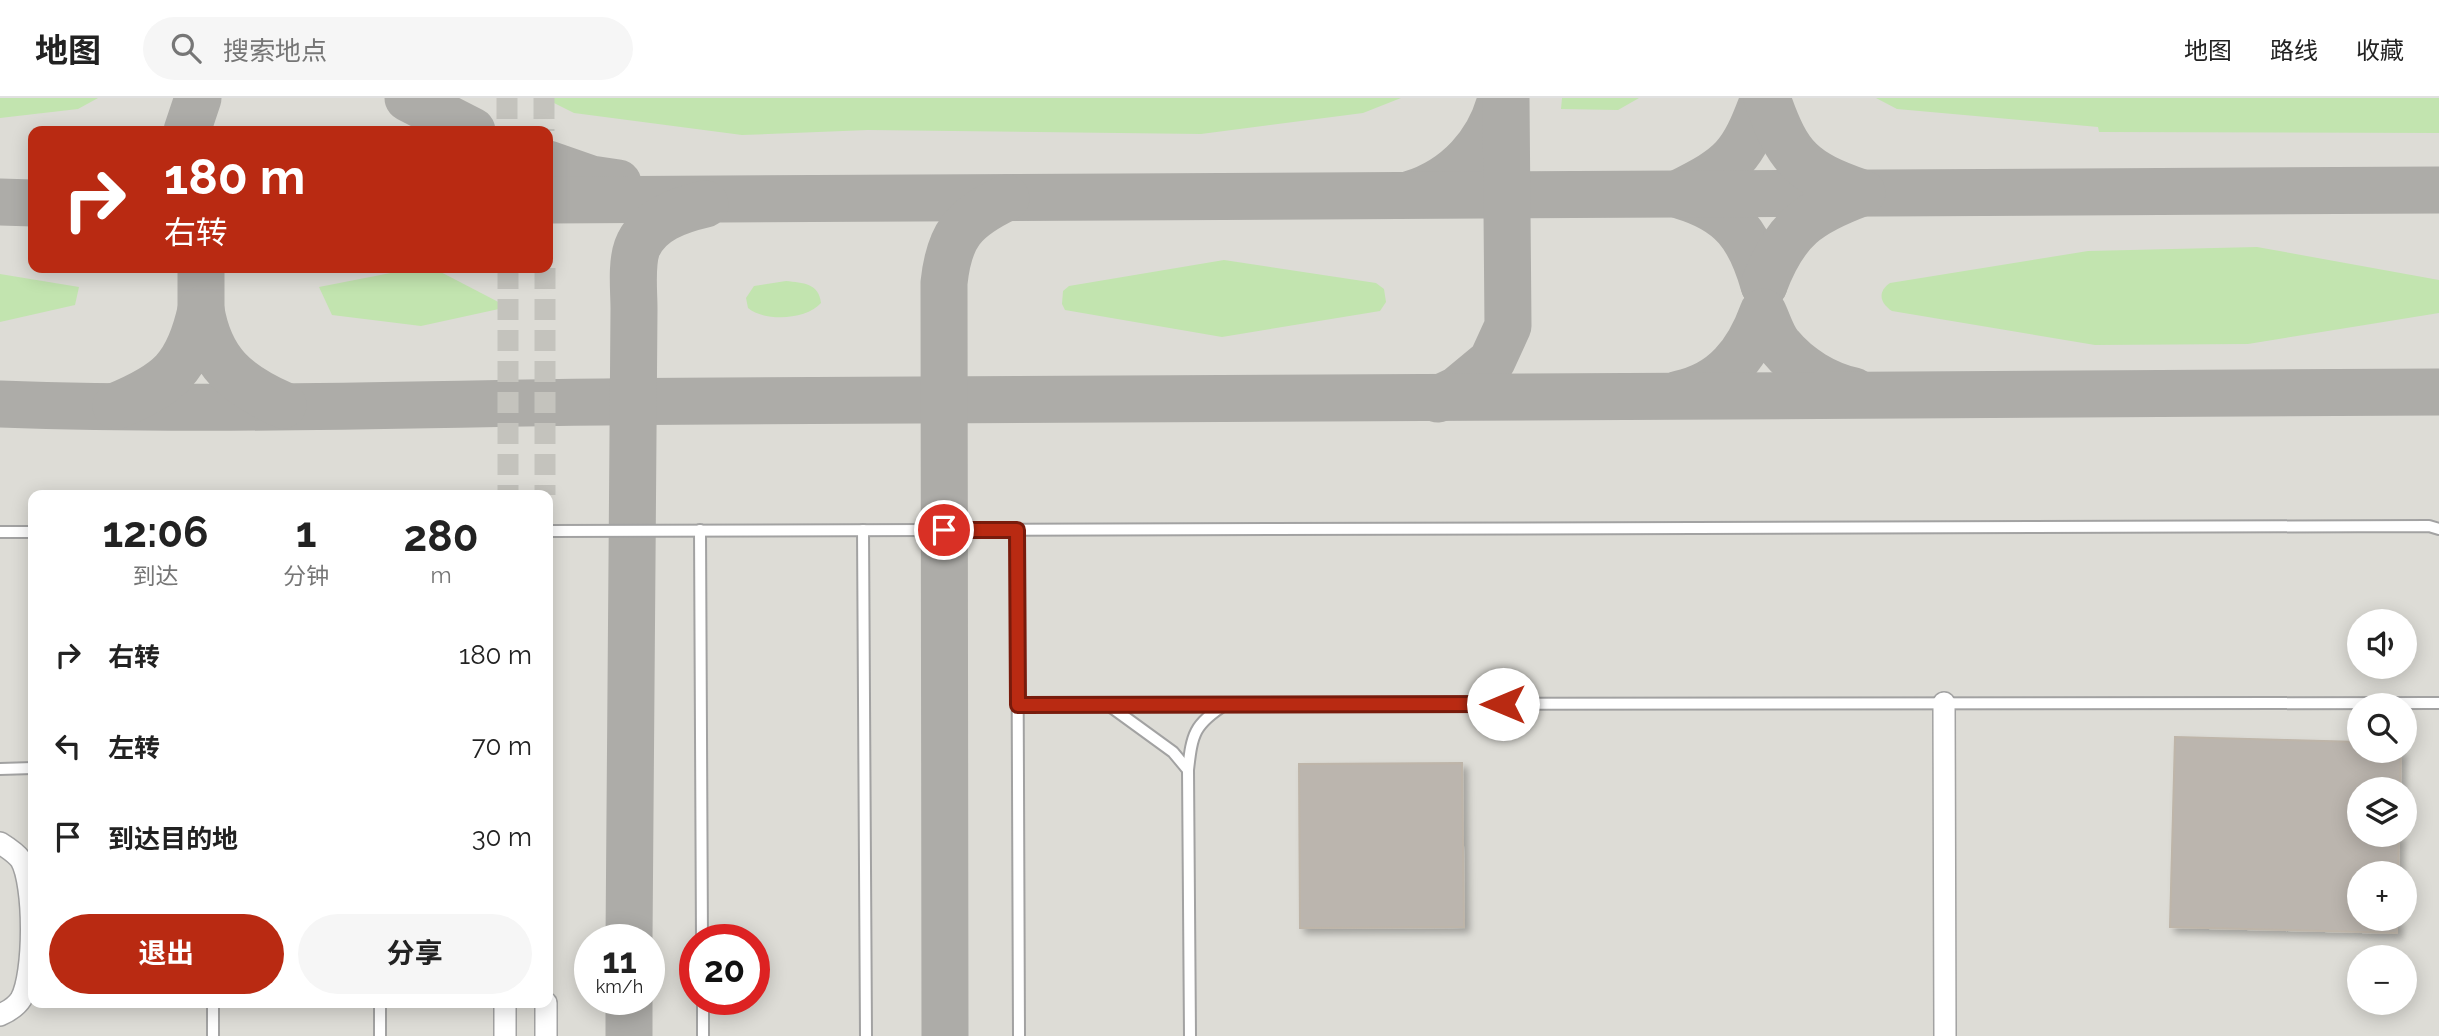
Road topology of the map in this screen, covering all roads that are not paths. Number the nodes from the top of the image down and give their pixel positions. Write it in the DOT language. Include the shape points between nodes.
graph roads {
  1 [pos="2439,529"];
  2 [pos="700,530"];
  3 [pos="863,530"];
  4 [pos="1017,530"];
  5 [pos="553,531"];
  6 [pos="0,532"];
  7 [pos="28,532"];
  8 [pos="1944,703"];
  9 [pos="2439,703"];
  10 [pos="1226,704"];
  11 [pos="1018,705"];
  12 [pos="1107,705"];
  13 [pos="28,768"];
  14 [pos="0,769"];
  15 [pos="1188,770"];
  16 [pos="0,843"];
  17 [pos="28,897"];
  18 [pos="702,924"];
  19 [pos="28,958"];
  20 [pos="213,1008"];
  21 [pos="380,1008"];
  22 [pos="505,1008"];
  23 [pos="546,1008"];
  24 [pos="0,1014"];
  25 [pos="703,1015"];
  26 [pos="213,1036"];
  27 [pos="380,1036"];
  28 [pos="505,1036"];
  29 [pos="546,1036"];
  30 [pos="703,1036"];
  31 [pos="866,1036"];
  32 [pos="1018,1036"];
  33 [pos="1189,1036"];
  34 [pos="1945,1036"];
  1 -- 4 [label="lane"];
  2 -- 3 [label="lane"];
  2 -- 5 [label="lane"];
  2 -- 18 [label="lane"];
  3 -- 4 [label="lane"];
  3 -- 31 [label="lane"];
  4 -- 11 [label="lane"];
  6 -- 7 [label="lane"];
  8 -- 9 [label="lane"];
  8 -- 10 [label="lane"];
  8 -- 34 [label="street"];
  10 -- 12 [label="lane"];
  10 -- 15 [label="lane" via="1206,717 1192,736"];
  11 -- 12 [label="lane"];
  11 -- 32 [label="lane"];
  12 -- 15 [label="lane" via="1173,752"];
  13 -- 14 [label="lane"];
  15 -- 33 [label="lane"];
  16 -- 17 [label="street" via="23,866"];
  19 -- 24 [label="street" via="27,983 16,1005"];
  20 -- 26 [label="lane"];
  21 -- 27 [label="lane"];
  22 -- 28 [label="street"];
  23 -- 29 [label="street"];
  25 -- 30 [label="lane"];
}
